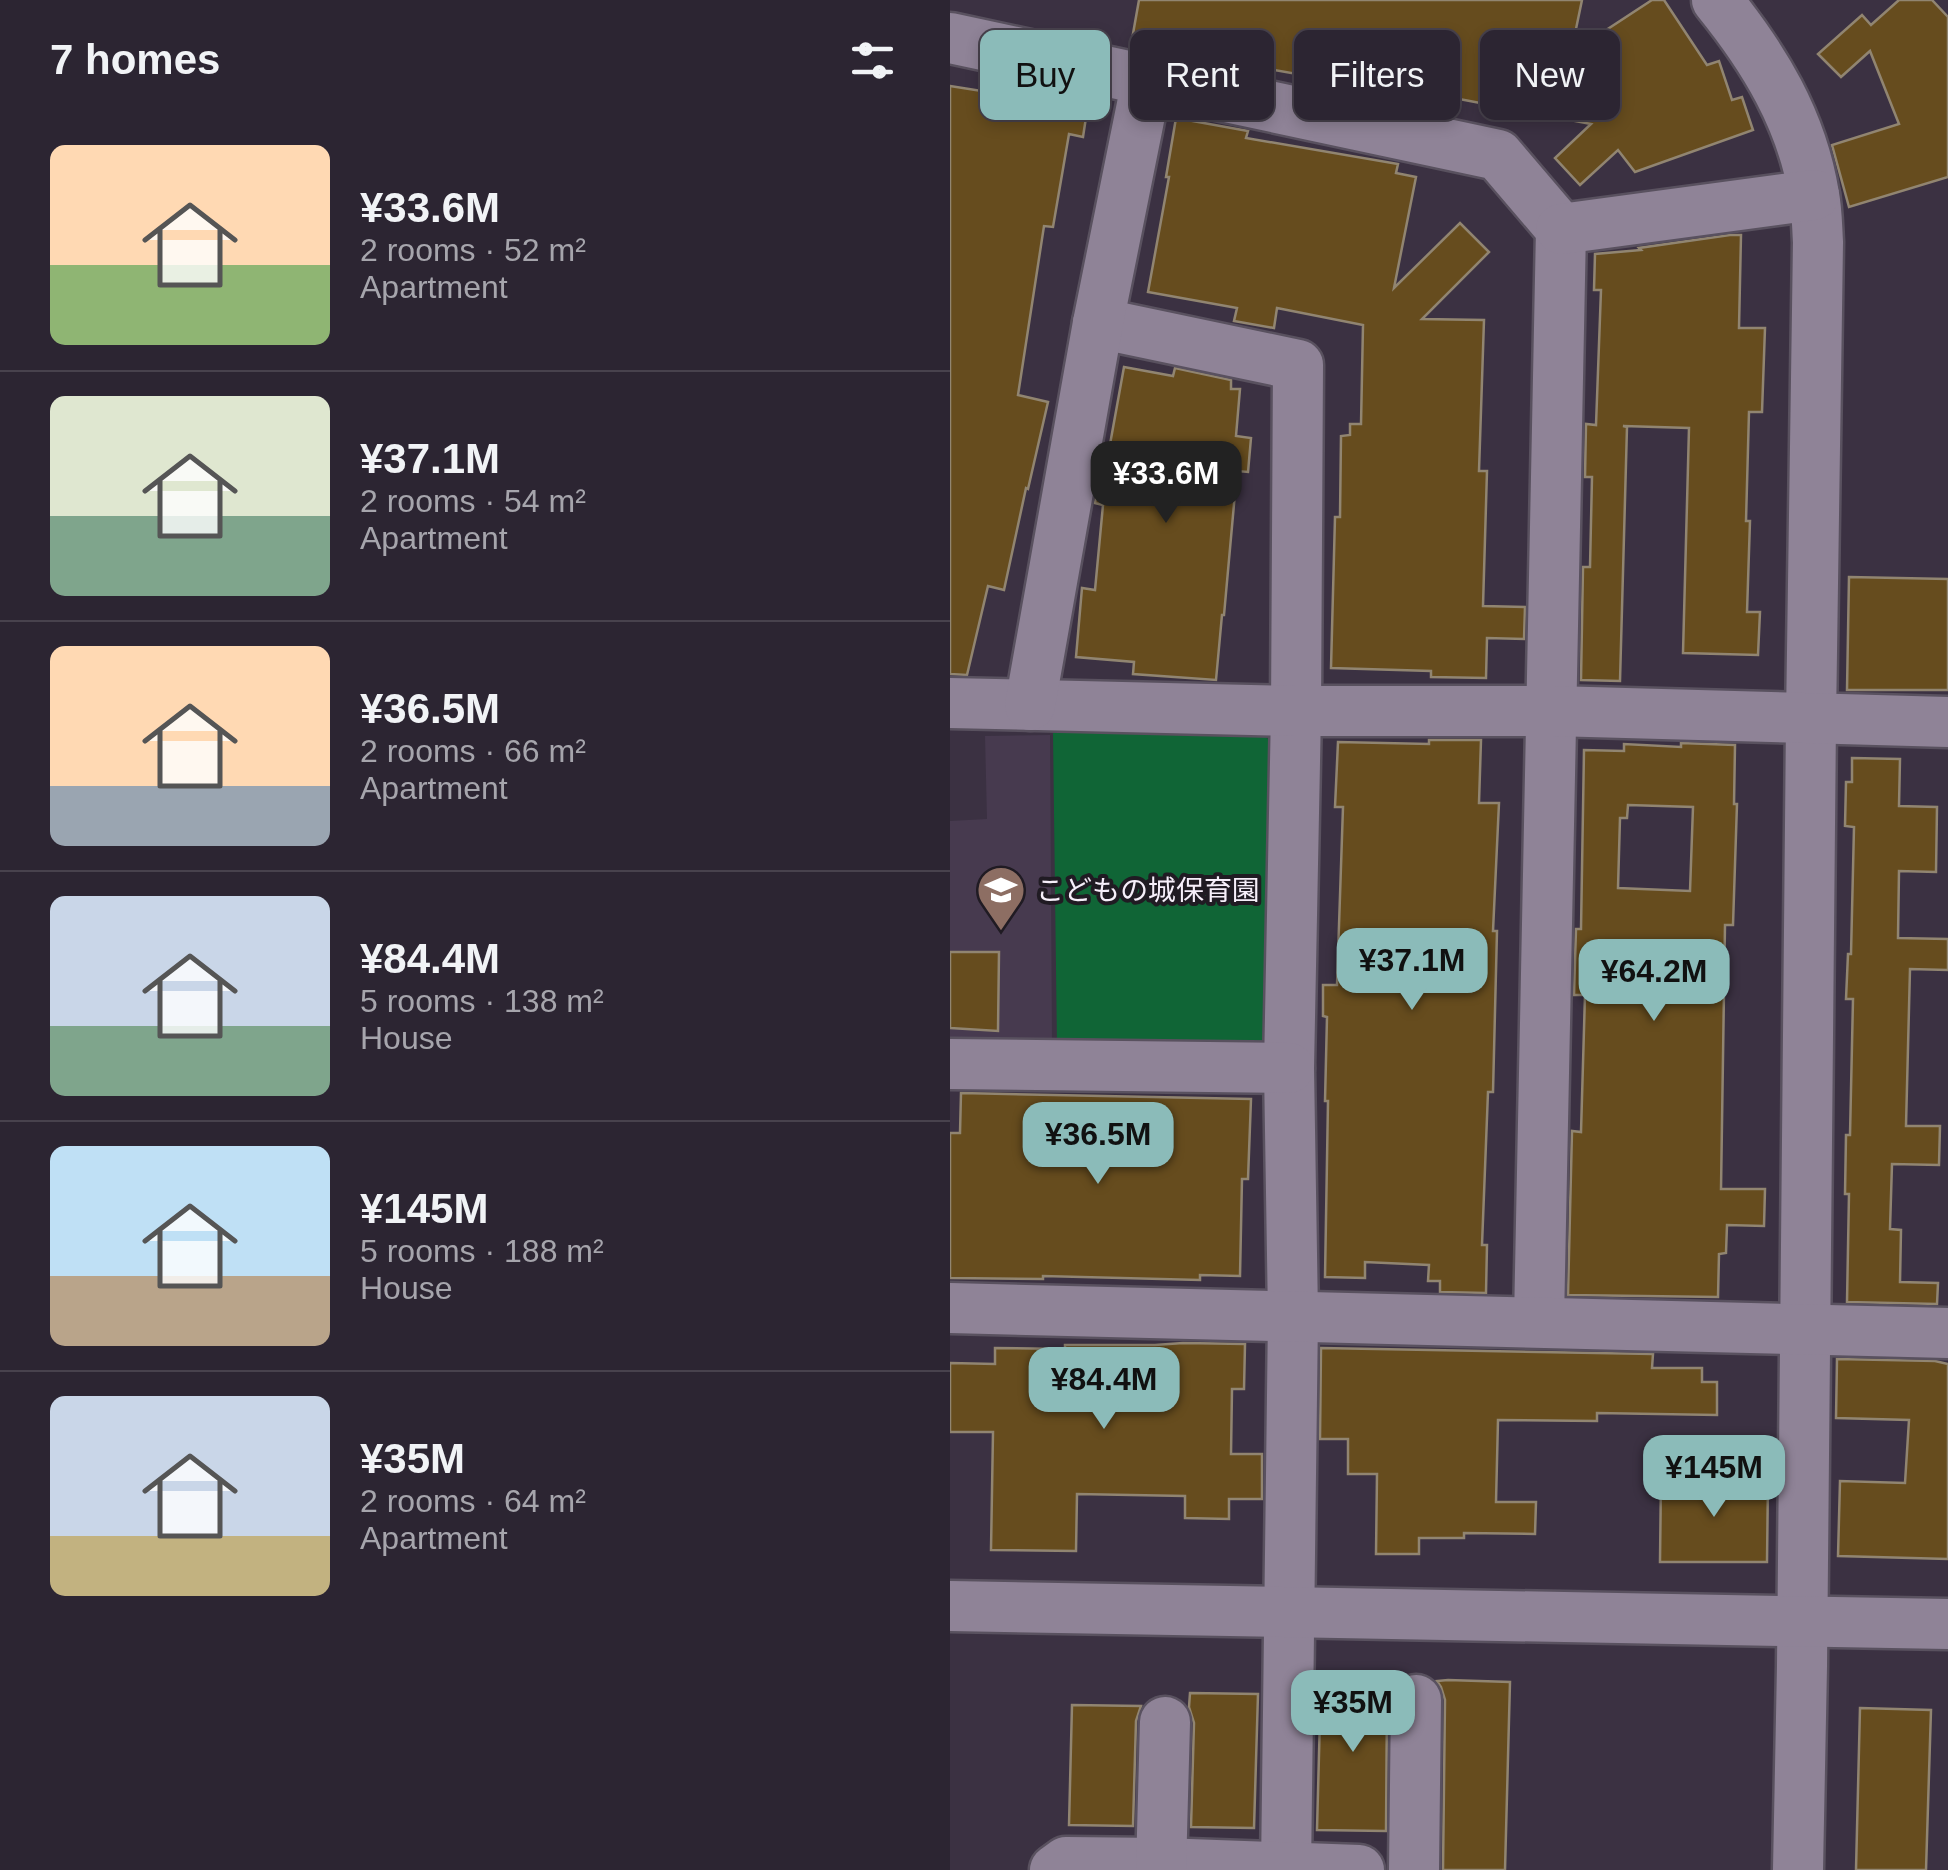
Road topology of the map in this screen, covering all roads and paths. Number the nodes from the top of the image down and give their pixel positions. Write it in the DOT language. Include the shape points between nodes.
graph roads {
  1 [pos="1717,0"];
  2 [pos="950,38"];
  3 [pos="1130,77"];
  4 [pos="1274,107"];
  5 [pos="1138,120"];
  6 [pos="1814,195"];
  7 [pos="1561,229"];
  8 [pos="1098,324"];
  9 [pos="950,703"];
  10 [pos="1030,705"];
  11 [pos="1296,711"];
  12 [pos="1553,712"];
  13 [pos="1810,720"];
  14 [pos="1948,722"];
  15 [pos="950,1064"];
  16 [pos="1289,1068"];
  17 [pos="950,1308"];
  18 [pos="1293,1316"];
  19 [pos="1539,1322"];
  20 [pos="1804,1330"];
  21 [pos="1948,1333"];
  22 [pos="950,1606"];
  23 [pos="1290,1611"];
  24 [pos="1802,1622"];
  25 [pos="1948,1624"];
  26 [pos="1416,1700"];
  27 [pos="1164,1722"];
  28 [pos="1161,1866"];
  29 [pos="1286,1868"];
  30 [pos="1055,1870"];
  31 [pos="1358,1870"];
  32 [pos="1414,1870"];
  33 [pos="1798,1870"];
  1 -- 6 [label="street" via="1778,86"];
  2 -- 3 [label="street"];
  4 -- 7 [label="street" via="1498,155"];
  5 -- 8 [label="street"];
  6 -- 7 [label="street"];
  6 -- 13 [label="street"];
  7 -- 12 [label="street"];
  8 -- 10 [label="street"];
  8 -- 11 [label="street" via="1298,365"];
  9 -- 10 [label="street"];
  10 -- 11 [label="street"];
  11 -- 12 [label="street"];
  11 -- 16 [label="street"];
  12 -- 13 [label="street"];
  12 -- 19 [label="street"];
  13 -- 14 [label="street"];
  13 -- 20 [label="street"];
  15 -- 16 [label="street"];
  16 -- 18 [label="street"];
  17 -- 18 [label="street"];
  18 -- 19 [label="street"];
  18 -- 23 [label="street"];
  19 -- 20 [label="street"];
  20 -- 21 [label="street"];
  20 -- 24 [label="street"];
  22 -- 23 [label="street"];
  23 -- 24 [label="street"];
  23 -- 29 [label="street"];
  24 -- 25 [label="street"];
  24 -- 33 [label="street"];
  26 -- 32 [label="street"];
  27 -- 28 [label="street"];
  28 -- 29 [label="street"];
  28 -- 30 [label="street" via="1066,1862"];
  29 -- 31 [label="street"];
}
